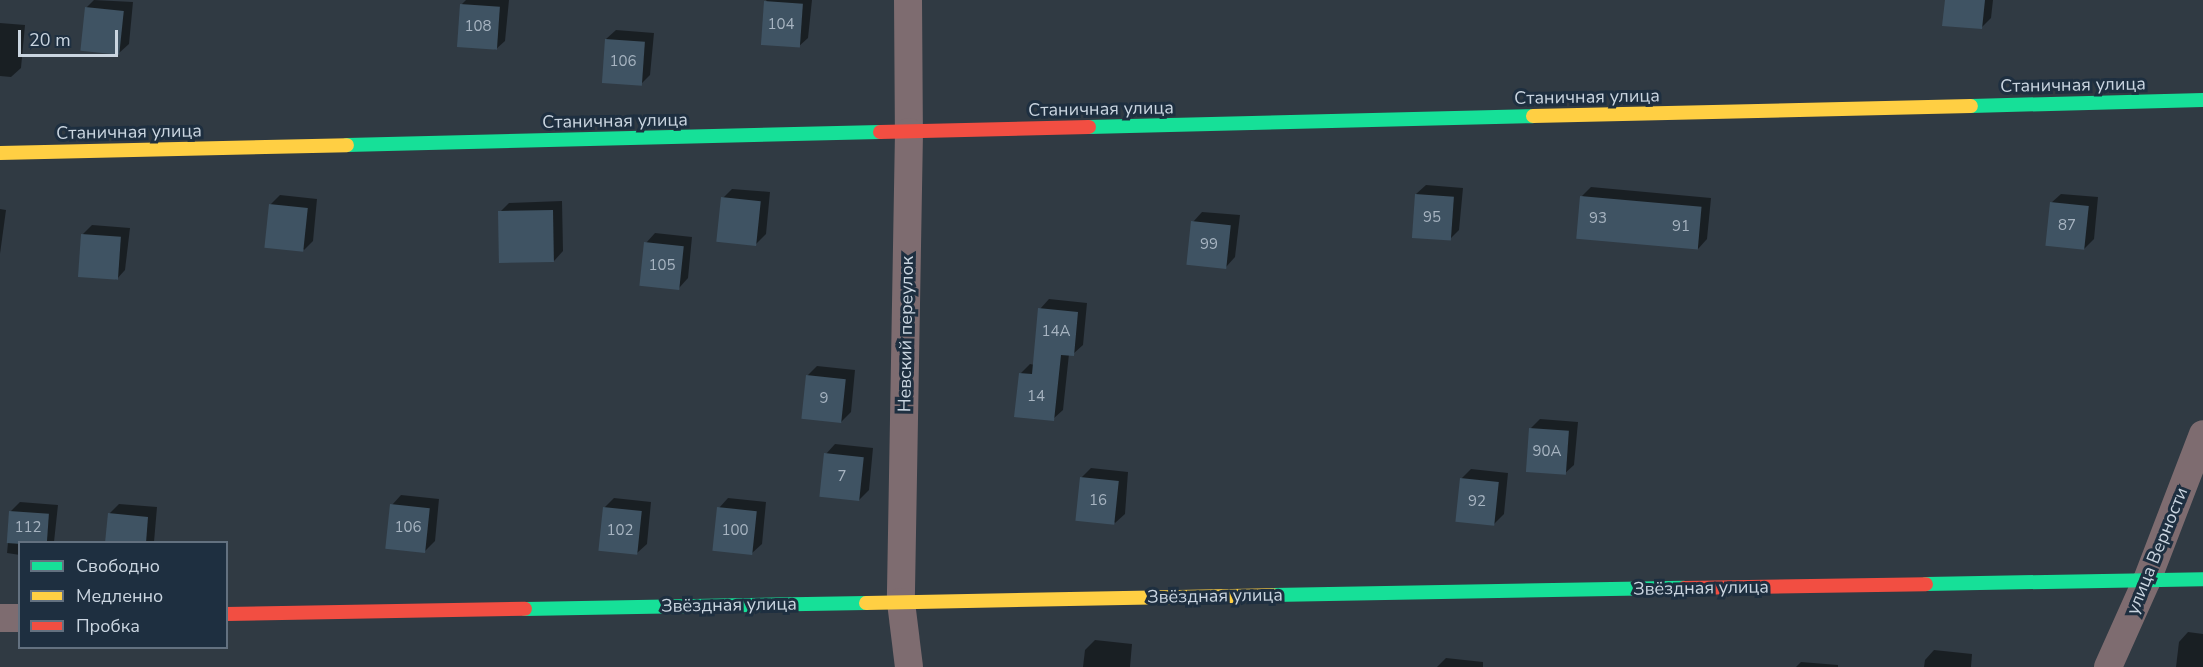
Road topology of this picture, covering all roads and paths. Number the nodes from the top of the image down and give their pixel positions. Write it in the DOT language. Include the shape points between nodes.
graph roads {
  1 [pos="908,0"];
  2 [pos="2203,100"];
  3 [pos="909,132"];
  4 [pos="0,153"];
  5 [pos="2203,434"];
  6 [pos="2203,579"];
  7 [pos="2147,580"];
  8 [pos="901,602"];
  9 [pos="228,614"];
  10 [pos="0,618"];
  11 [pos="18,618"];
  12 [pos="909,667"];
  13 [pos="2108,667"];
  1 -- 3 [label="street, Невский переулок"];
  2 -- 3 [label="street, Станичная улица"];
  3 -- 4 [label="street, Станичная улица"];
  3 -- 8 [label="street, Невский переулок"];
  5 -- 7 [label="street, улица Верности"];
  6 -- 7 [label="street, Звёздная улица"];
  7 -- 8 [label="street, Звёздная улица"];
  7 -- 13 [label="street, улица Верности"];
  8 -- 9 [label="street, Звёздная улица"];
  8 -- 12 [label="street, Невский переулок"];
  10 -- 11 [label="street"];
}
